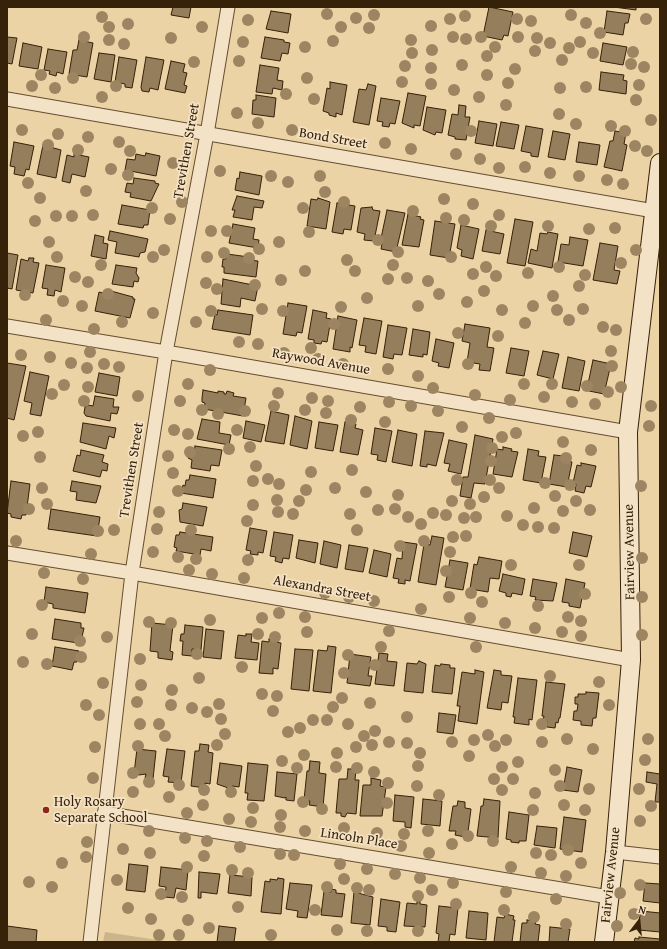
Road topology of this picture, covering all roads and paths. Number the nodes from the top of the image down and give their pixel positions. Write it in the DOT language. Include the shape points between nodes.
graph roads {
  1 [pos="228,7"];
  2 [pos="7,99"];
  3 [pos="207,134"];
  4 [pos="660,163"];
  5 [pos="654,211"];
  6 [pos="7,326"];
  7 [pos="166,352"];
  8 [pos="628,432"];
  9 [pos="7,552"];
  10 [pos="132,572"];
  11 [pos="631,660"];
  12 [pos="104,813"];
  13 [pos="615,852"];
  14 [pos="660,858"];
  15 [pos="609,897"];
  16 [pos="90,942"];
  17 [pos="604,942"];
  1 -- 3 [label="street, Trevithen Street"];
  2 -- 3 [label="street, Bond Street"];
  3 -- 5 [label="street, Bond Street"];
  3 -- 7 [label="street, Trevithen Street"];
  4 -- 5 [label="street, Fairview Avenue"];
  5 -- 8 [label="street, Fairview Avenue"];
  6 -- 7 [label="street, Raywood Avenue"];
  7 -- 8 [label="street, Raywood Avenue"];
  7 -- 10 [label="street, Trevithen Street"];
  8 -- 11 [label="street, Fairview Avenue"];
  9 -- 10 [label="street, Alexandra Street"];
  10 -- 11 [label="street, Alexandra Street"];
  10 -- 12 [label="street, Trevithen Street"];
  11 -- 13 [label="street, Fairview Avenue"];
  12 -- 15 [label="street, Lincoln Place"];
  12 -- 16 [label="street, Trevithen Street"];
  13 -- 14 [label="street"];
  13 -- 15 [label="street, Fairview Avenue"];
  15 -- 17 [label="street, Fairview Avenue"];
}
